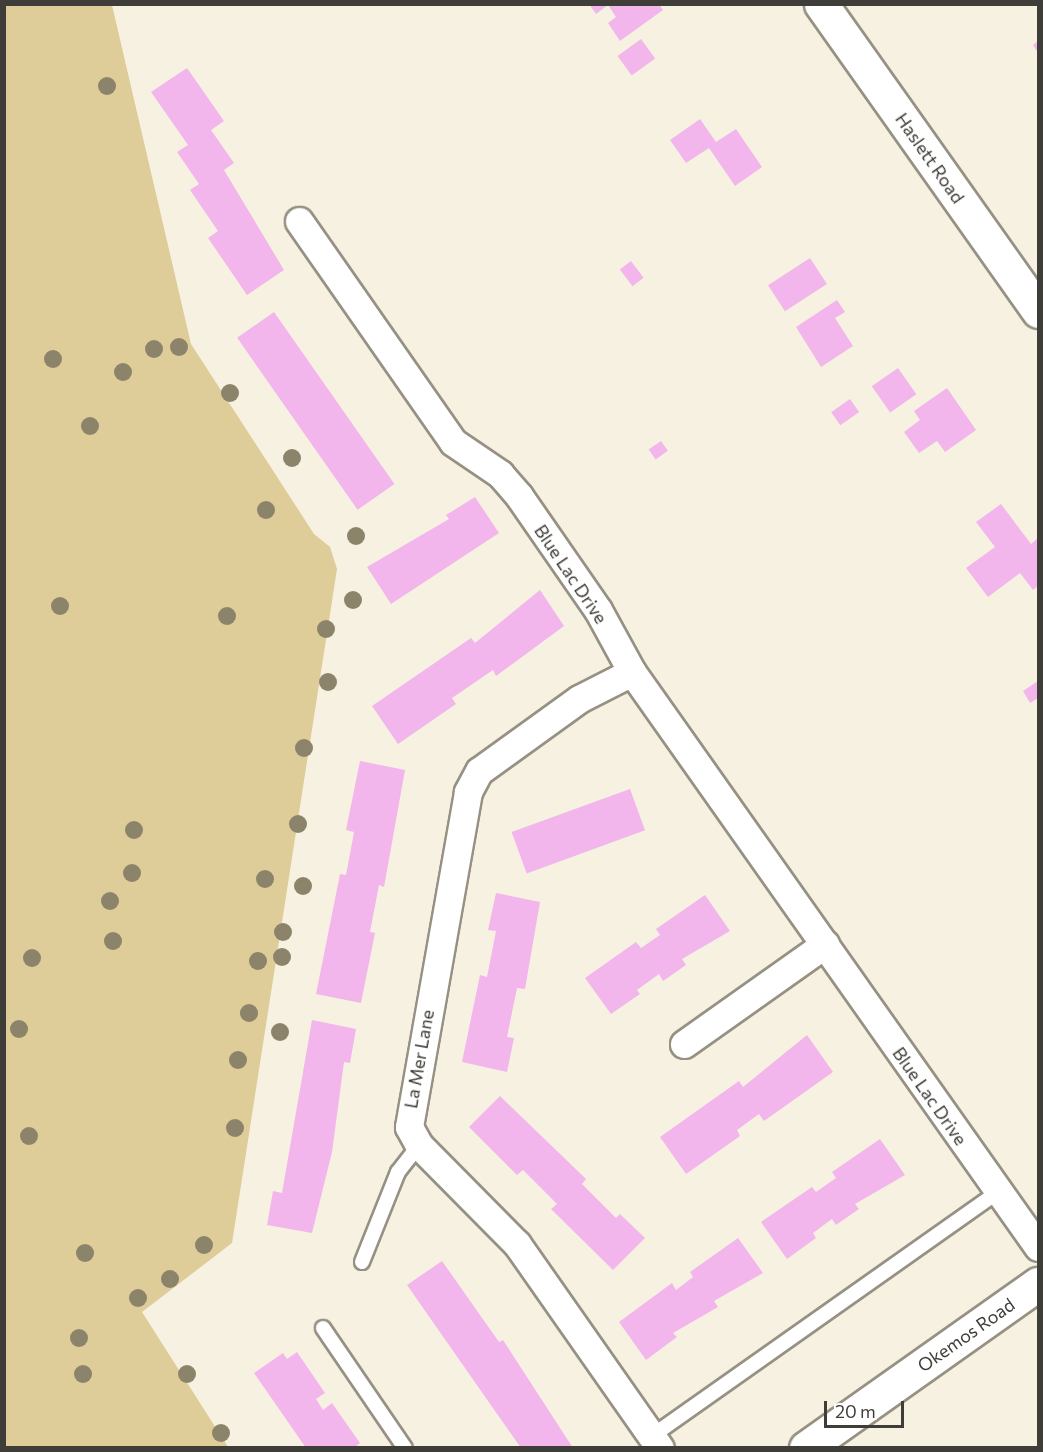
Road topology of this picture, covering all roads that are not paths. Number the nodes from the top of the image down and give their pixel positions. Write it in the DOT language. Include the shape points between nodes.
graph roads {
  1 [pos="821,4"];
  2 [pos="299,221"];
  3 [pos="1038,311"];
  4 [pos="632,672"];
  5 [pos="825,944"];
  6 [pos="684,1044"];
  7 [pos="419,1145"];
  8 [pos="998,1192"];
  9 [pos="1038,1247"];
  10 [pos="362,1262"];
  11 [pos="1038,1284"];
  12 [pos="323,1329"];
  13 [pos="656,1442"];
  14 [pos="405,1448"];
  15 [pos="806,1448"];
  1 -- 3 [label="main road, Haslett Road"];
  2 -- 4 [label="street, Blue Lac Drive" via="453,442 500,474 519,496 598,610"];
  4 -- 5 [label="street, Blue Lac Drive"];
  4 -- 7 [label="street, La Mer Lane" via="579,699 479,771 468,792 409,1107 409,1127"];
  5 -- 6 [label="street"];
  5 -- 8 [label="street, Blue Lac Drive"];
  7 -- 10 [label="lane" via="399,1172"];
  7 -- 13 [label="street, La Mer Lane" via="517,1244"];
  8 -- 9 [label="street, Blue Lac Drive"];
  8 -- 13 [label="lane"];
  11 -- 15 [label="main road, Okemos Road"];
  12 -- 14 [label="lane"];
}
